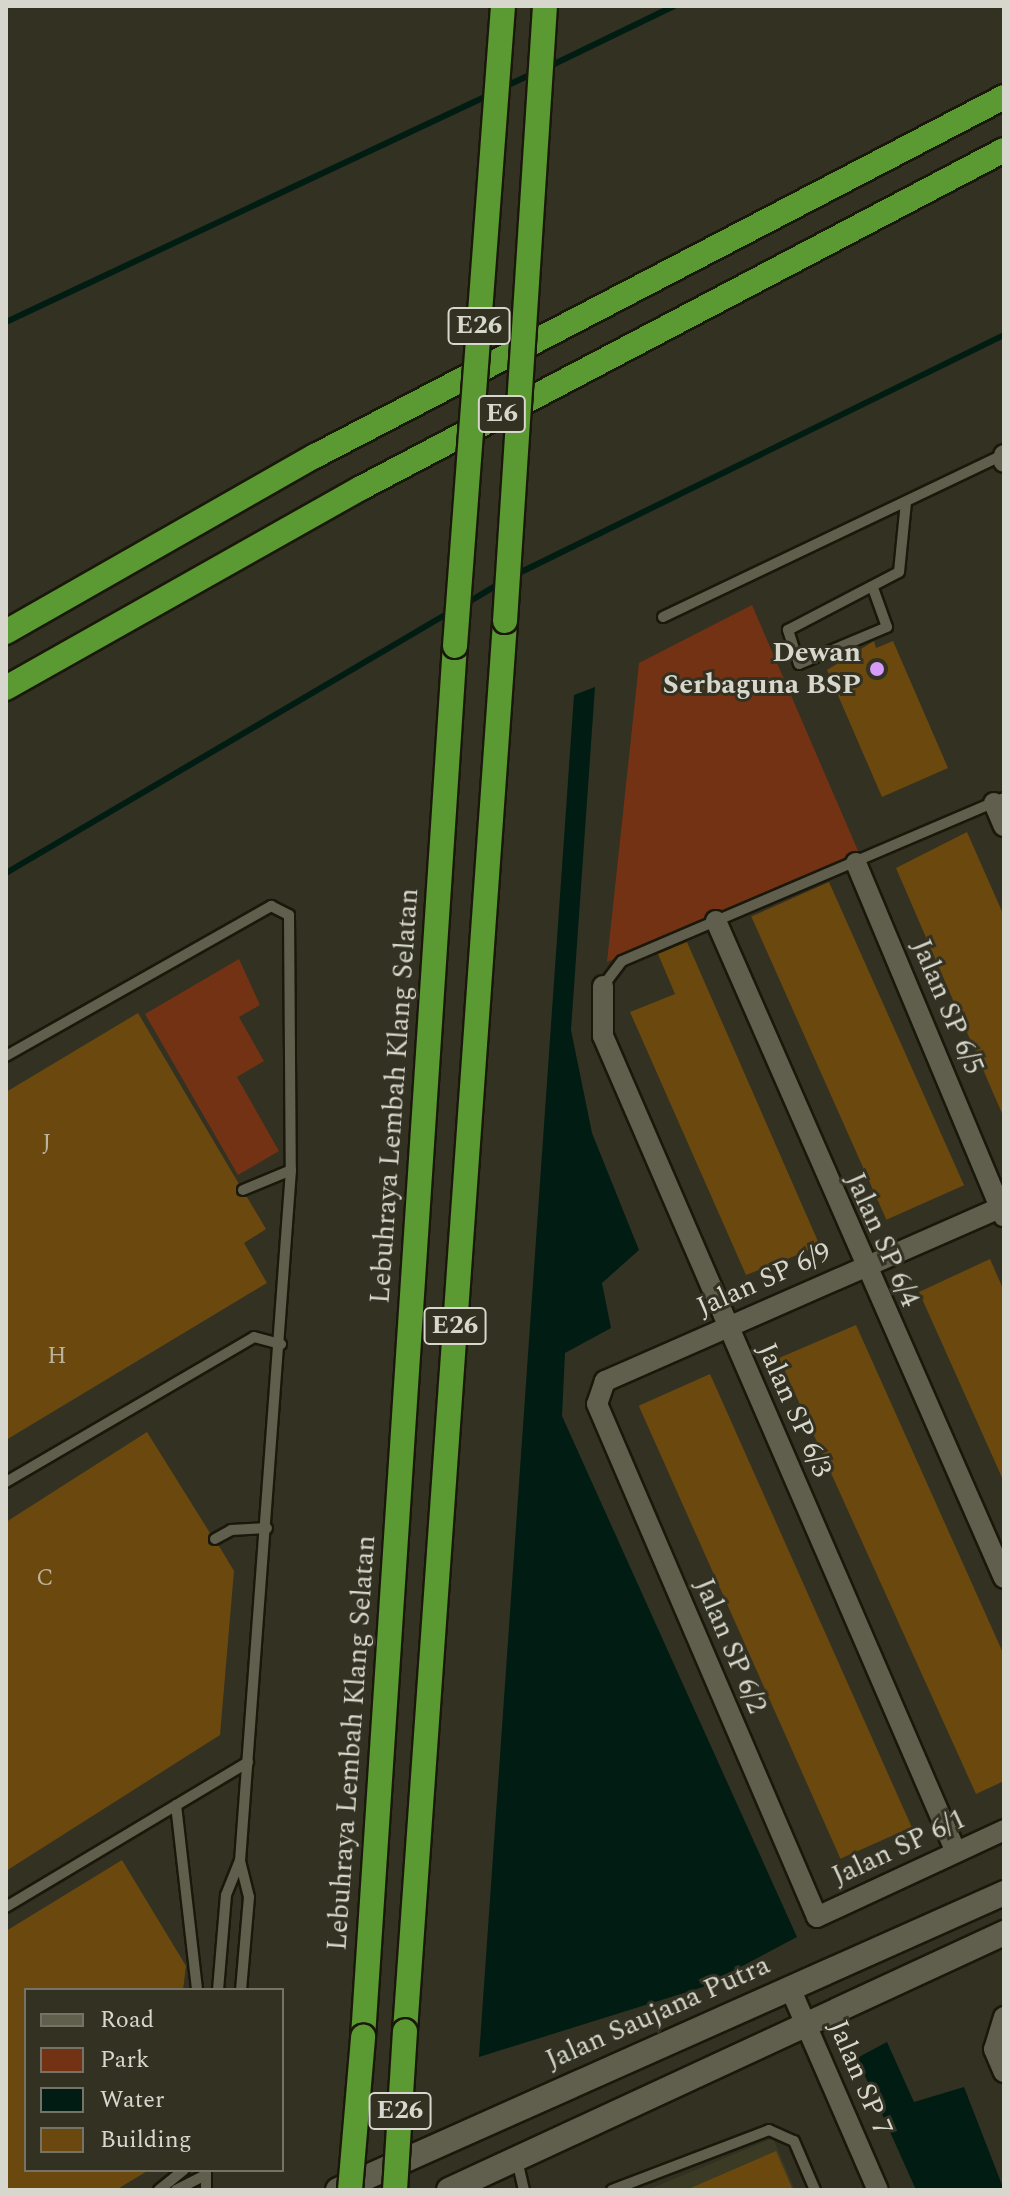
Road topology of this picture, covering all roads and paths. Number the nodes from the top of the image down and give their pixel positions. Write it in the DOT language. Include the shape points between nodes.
graph roads {
  1 [pos="503,6"];
  2 [pos="545,6"];
  3 [pos="1004,97"];
  4 [pos="1004,150"];
  5 [pos="1003,458"];
  6 [pos="906,502"];
  7 [pos="873,588"];
  8 [pos="663,617"];
  9 [pos="6,632"];
  10 [pos="6,688"];
  11 [pos="999,800"];
  12 [pos="1004,826"];
  13 [pos="856,863"];
  14 [pos="716,921"];
  15 [pos="603,986"];
  16 [pos="6,1056"];
  17 [pos="291,1170"];
  18 [pos="243,1190"];
  19 [pos="1003,1210"];
  20 [pos="862,1268"];
  21 [pos="727,1327"];
  22 [pos="281,1344"];
  23 [pos="597,1395"];
  24 [pos="6,1482"];
  25 [pos="267,1528"];
  26 [pos="215,1539"];
  27 [pos="1004,1578"];
  28 [pos="248,1762"];
  29 [pos="176,1805"];
  30 [pos="1004,1830"];
  31 [pos="956,1852"];
  32 [pos="240,1861"];
  33 [pos="1004,1893"];
  34 [pos="6,1907"];
  35 [pos="817,1917"];
  36 [pos="1004,1933"];
  37 [pos="197,1988"];
  38 [pos="218,1988"];
  39 [pos="241,1988"];
  40 [pos="790,1988"];
  41 [pos="805,2020"];
  42 [pos="1000,2024"];
  43 [pos="1004,2072"];
  44 [pos="517,2160"];
  45 [pos="182,2172"];
  46 [pos="206,2172"];
  47 [pos="159,2190"];
  48 [pos="176,2190"];
  49 [pos="206,2190"];
  50 [pos="338,2190"];
  51 [pos="350,2190"];
  52 [pos="395,2190"];
  53 [pos="449,2190"];
  54 [pos="524,2190"];
  55 [pos="612,2190"];
  56 [pos="815,2190"];
  57 [pos="878,2190"];
  1 -- 51 [label="highway, Lebuhraya Lembah Klang Selatan / E26, bridge"];
  2 -- 52 [label="highway, E26, bridge"];
  3 -- 9 [label="highway, E6" via="315,456"];
  4 -- 10 [label="highway, E6" via="361,488"];
  5 -- 6 [label="lane"];
  6 -- 7 [label="lane" via="904,564"];
  6 -- 8 [label="lane"];
  7 -- 7 [label="lane" via="887,627 799,664 788,630"];
  11 -- 12 [label="street"];
  11 -- 13 [label="lane"];
  13 -- 14 [label="lane"];
  13 -- 19 [label="street, Jalan SP 6/5"];
  14 -- 15 [label="lane" via="622,961"];
  14 -- 20 [label="street, Jalan SP 6/4"];
  15 -- 21 [label="street, Jalan SP 6/3" via="603,1036"];
  16 -- 17 [label="lane" via="271,906 289,915"];
  17 -- 18 [label="lane"];
  17 -- 22 [label="lane"];
  19 -- 20 [label="street, Jalan SP 6/9"];
  20 -- 21 [label="street, Jalan SP 6/9"];
  20 -- 27 [label="street, Jalan SP 6/4"];
  21 -- 23 [label="street, Jalan SP 6/9" via="605,1381"];
  21 -- 31 [label="street, Jalan SP 6/3"];
  22 -- 24 [label="lane" via="254,1337"];
  22 -- 25 [label="lane"];
  23 -- 35 [label="street, Jalan SP 6/2"];
  25 -- 26 [label="lane" via="231,1530"];
  25 -- 28 [label="lane"];
  28 -- 29 [label="lane"];
  28 -- 32 [label="lane"];
  29 -- 34 [label="lane"];
  29 -- 37 [label="lane"];
  30 -- 31 [label="street, Jalan SP 6/1"];
  31 -- 35 [label="street, Jalan SP 6/1"];
  32 -- 38 [label="lane" via="226,1895"];
  32 -- 39 [label="lane" via="249,1897"];
  33 -- 40 [label="main road, Jalan Saujana Putra"];
  36 -- 41 [label="main road"];
  40 -- 41 [label="street, Jalan SP 7"];
  40 -- 50 [label="main road, Jalan Saujana Putra"];
  41 -- 44 [label="main road"];
  41 -- 57 [label="street, Jalan SP 7"];
  42 -- 43 [label="street"];
  44 -- 53 [label="main road"];
  44 -- 54 [label="lane"];
  45 -- 47 [label="lane"];
  46 -- 48 [label="lane"];
  46 -- 49 [label="lane"];
  55 -- 56 [label="lane" via="769,2130 794,2141"];
}
